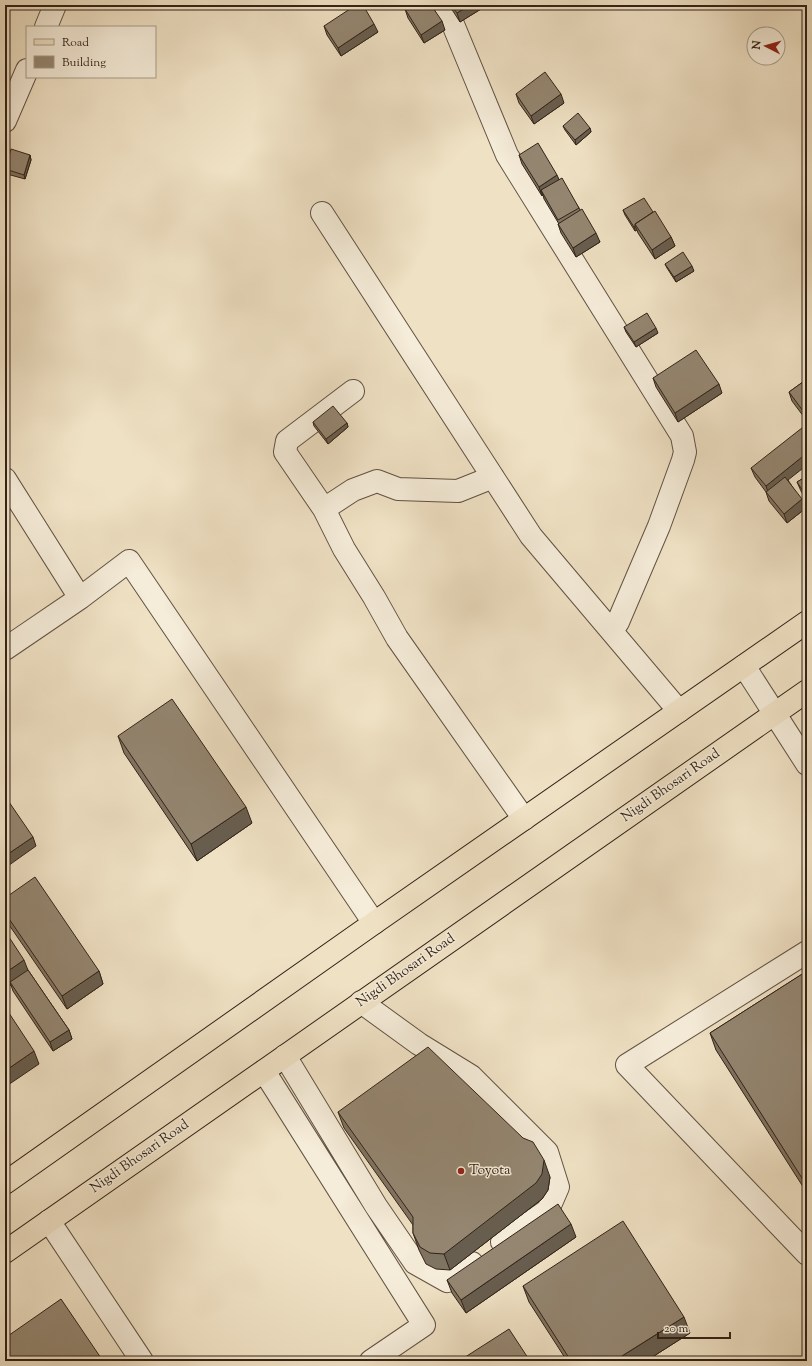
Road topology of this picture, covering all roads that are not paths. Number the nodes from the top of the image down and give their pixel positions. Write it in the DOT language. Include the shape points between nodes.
graph roads {
  1 [pos="55,5"];
  2 [pos="445,5"];
  3 [pos="46,26"];
  4 [pos="26,72"];
  5 [pos="5,121"];
  6 [pos="322,213"];
  7 [pos="353,391"];
  8 [pos="493,477"];
  9 [pos="5,478"];
  10 [pos="324,509"];
  11 [pos="80,598"];
  12 [pos="807,622"];
  13 [pos="612,631"];
  14 [pos="5,649"];
  15 [pos="744,666"];
  16 [pos="807,691"];
  17 [pos="679,711"];
  18 [pos="775,713"];
  19 [pos="807,764"];
  20 [pos="524,819"];
  21 [pos="374,923"];
  22 [pos="807,952"];
  23 [pos="362,1002"];
  24 [pos="285,1056"];
  25 [pos="264,1071"];
  26 [pos="5,1183"];
  27 [pos="49,1221"];
  28 [pos="5,1252"];
  29 [pos="807,1254"];
  30 [pos="142,1361"];
  31 [pos="371,1361"];
  1 -- 3 [label="street"];
  2 -- 13 [label="street" via="507,155 682,436 685,452 683,460 656,533"];
  4 -- 5 [label="street"];
  6 -- 8 [label="street"];
  7 -- 10 [label="street" via="287,441 285,452"];
  8 -- 10 [label="street" via="458,491 398,489 377,481 352,490"];
  8 -- 13 [label="street" via="530,536"];
  9 -- 11 [label="street"];
  10 -- 20 [label="street" via="344,549 397,638"];
  11 -- 14 [label="street"];
  11 -- 21 [label="street" via="129,562"];
  12 -- 15 [label="main road"];
  13 -- 17 [label="street"];
  15 -- 17 [label="main road"];
  15 -- 18 [label="street"];
  16 -- 18 [label="main road, Nigdi Bhosari Road"];
  17 -- 20 [label="main road"];
  18 -- 19 [label="street"];
  18 -- 23 [label="main road, Nigdi Bhosari Road"];
  20 -- 21 [label="main road"];
  21 -- 26 [label="main road"];
  22 -- 29 [label="street" via="627,1065"];
  23 -- 24 [label="main road, Nigdi Bhosari Road"];
  23 -- 24 [label="street" via="419,1044 471,1076 547,1152 558,1187 548,1210 447,1281 415,1263 376,1206"];
  24 -- 25 [label="main road, Nigdi Bhosari Road"];
  25 -- 27 [label="main road, Nigdi Bhosari Road"];
  25 -- 31 [label="street" via="424,1325"];
  27 -- 28 [label="main road, Nigdi Bhosari Road"];
  27 -- 30 [label="street"];
}
